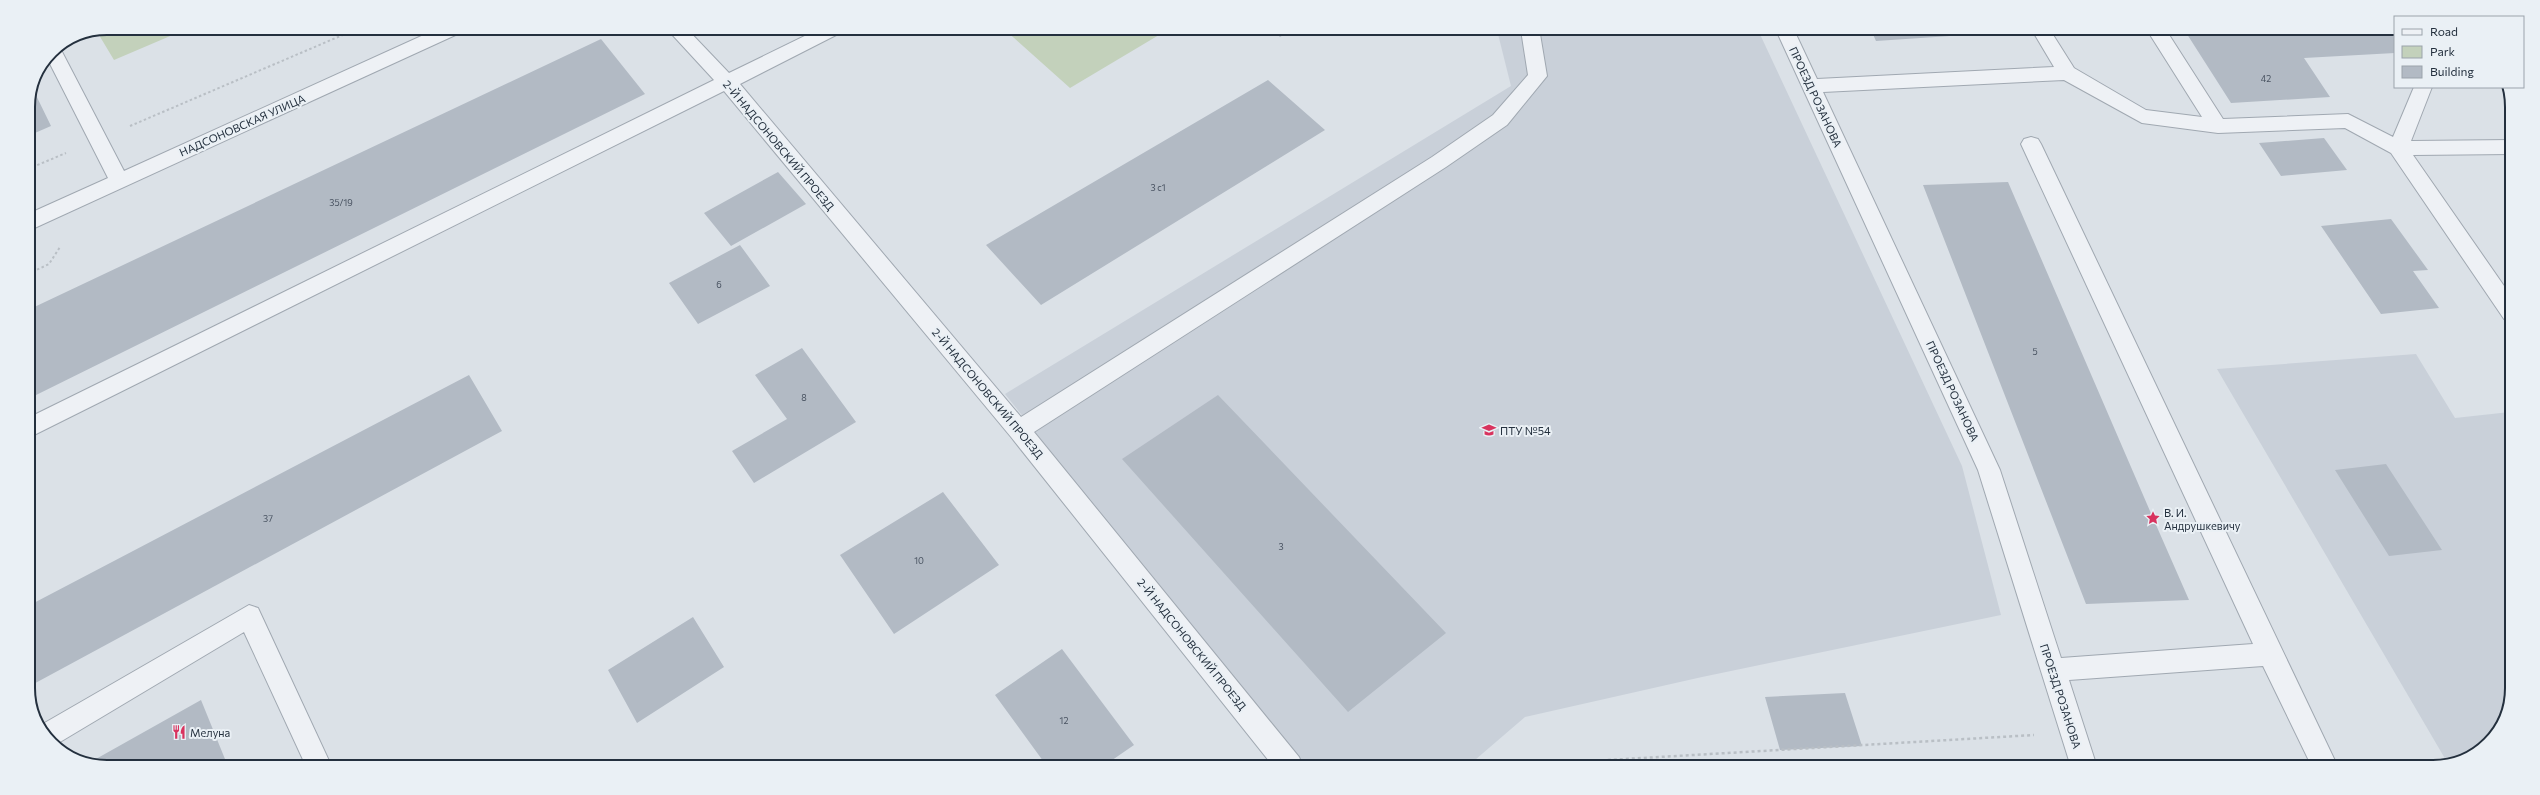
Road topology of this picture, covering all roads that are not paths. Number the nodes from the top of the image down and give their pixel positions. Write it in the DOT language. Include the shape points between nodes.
graph roads {
  1 [pos="441,35"];
  2 [pos="682,35"];
  3 [pos="822,35"];
  4 [pos="1531,35"];
  5 [pos="1787,35"];
  6 [pos="2043,35"];
  7 [pos="2159,35"];
  8 [pos="55,57"];
  9 [pos="2067,73"];
  10 [pos="728,83"];
  11 [pos="1811,86"];
  12 [pos="2423,88"];
  13 [pos="2218,126"];
  14 [pos="2031,144"];
  15 [pos="2505,147"];
  16 [pos="2398,148"];
  17 [pos="119,181"];
  18 [pos="35,220"];
  19 [pos="2505,304"];
  20 [pos="35,426"];
  21 [pos="1019,430"];
  22 [pos="2270,654"];
  23 [pos="2052,670"];
  24 [pos="51,733"];
  25 [pos="316,760"];
  26 [pos="1285,760"];
  27 [pos="2082,760"];
  28 [pos="2322,760"];
  1 -- 17 [label="street, НАДСОНОВСКАЯ УЛИЦА"];
  2 -- 10 [label="street, 2-Й НАДСОНОВСКИЙ ПРОЕЗД"];
  3 -- 10 [label="street"];
  4 -- 21 [label="street" via="1538,76 1500,120 1439,162"];
  5 -- 11 [label="street, ПРОЕЗД РОЗАНОВА"];
  6 -- 9 [label="street"];
  7 -- 13 [label="street"];
  8 -- 17 [label="street"];
  9 -- 11 [label="street"];
  9 -- 13 [label="street" via="2142,116"];
  10 -- 20 [label="street"];
  10 -- 21 [label="street, 2-Й НАДСОНОВСКИЙ ПРОЕЗД"];
  11 -- 23 [label="street, ПРОЕЗД РОЗАНОВА" via="1989,470"];
  12 -- 16 [label="street"];
  13 -- 16 [label="street" via="2348,121"];
  14 -- 22 [label="street"];
  15 -- 16 [label="street"];
  16 -- 19 [label="street"];
  17 -- 18 [label="street, НАДСОНОВСКАЯ УЛИЦА"];
  21 -- 26 [label="street, 2-Й НАДСОНОВСКИЙ ПРОЕЗД"];
  22 -- 23 [label="street"];
  22 -- 28 [label="street"];
  23 -- 27 [label="street, ПРОЕЗД РОЗАНОВА"];
  24 -- 25 [label="street" via="249,616"];
}
